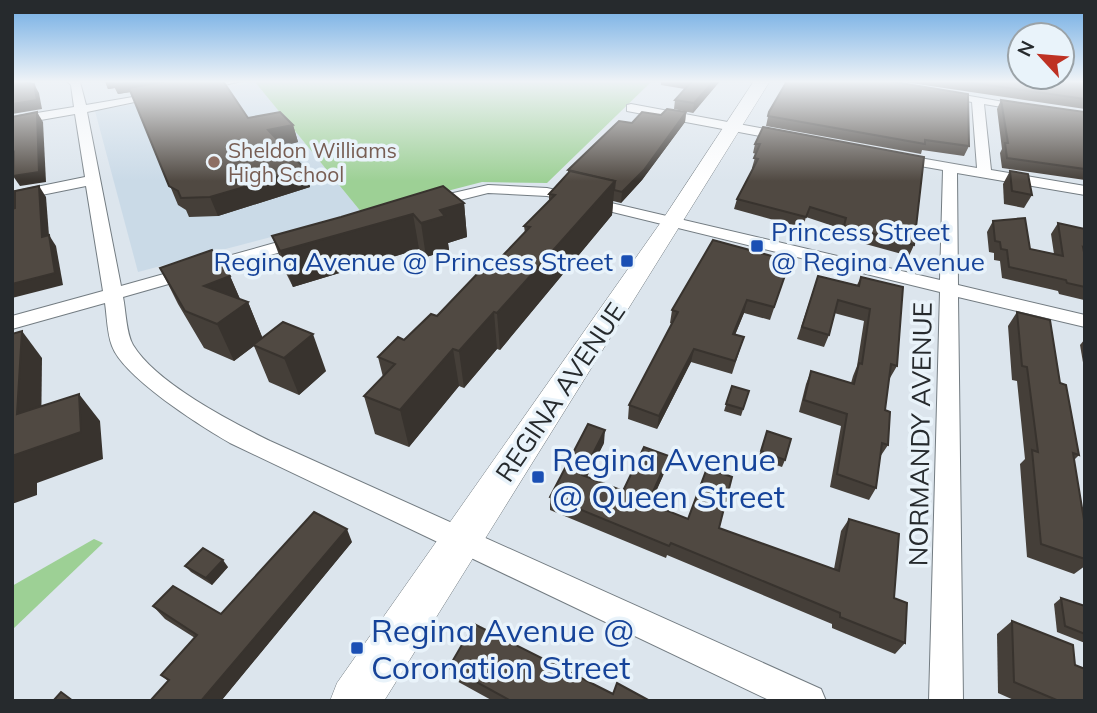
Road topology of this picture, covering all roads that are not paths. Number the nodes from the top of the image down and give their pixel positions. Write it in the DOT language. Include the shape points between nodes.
graph roads {
  1 [pos="50,114"];
  2 [pos="81,114"];
  3 [pos="665,114"];
  4 [pos="741,114"];
  5 [pos="979,114"];
  6 [pos="12,121"];
  7 [pos="733,127"];
  8 [pos="801,140"];
  9 [pos="883,155"];
  10 [pos="950,168"];
  11 [pos="984,173"];
  12 [pos="93,180"];
  13 [pos="1085,191"];
  14 [pos="12,197"];
  15 [pos="414,208"];
  16 [pos="672,223"];
  17 [pos="317,236"];
  18 [pos="950,288"];
  19 [pos="113,295"];
  20 [pos="1085,320"];
  21 [pos="12,323"];
  22 [pos="461,541"];
  23 [pos="355,701"];
  24 [pos="809,701"];
  25 [pos="946,701"];
  1 -- 6 [label="street"];
  2 -- 12 [label="street"];
  3 -- 7 [label="street"];
  4 -- 7 [label="street, REGINA AVENUE"];
  5 -- 11 [label="street"];
  7 -- 8 [label="street"];
  7 -- 16 [label="street, REGINA AVENUE"];
  9 -- 10 [label="street"];
  10 -- 11 [label="street"];
  10 -- 18 [label="street, NORMANDY AVENUE"];
  11 -- 13 [label="street"];
  12 -- 14 [label="street"];
  12 -- 19 [label="street"];
  15 -- 16 [label="street" via="488,189 518,189"];
  16 -- 18 [label="street"];
  16 -- 22 [label="street, REGINA AVENUE"];
  17 -- 19 [label="street"];
  18 -- 20 [label="street"];
  18 -- 25 [label="street, NORMANDY AVENUE"];
  19 -- 21 [label="street"];
  19 -- 22 [label="street" via="122,346 147,376 214,424"];
  22 -- 23 [label="street, REGINA AVENUE"];
  22 -- 24 [label="street"];
}
